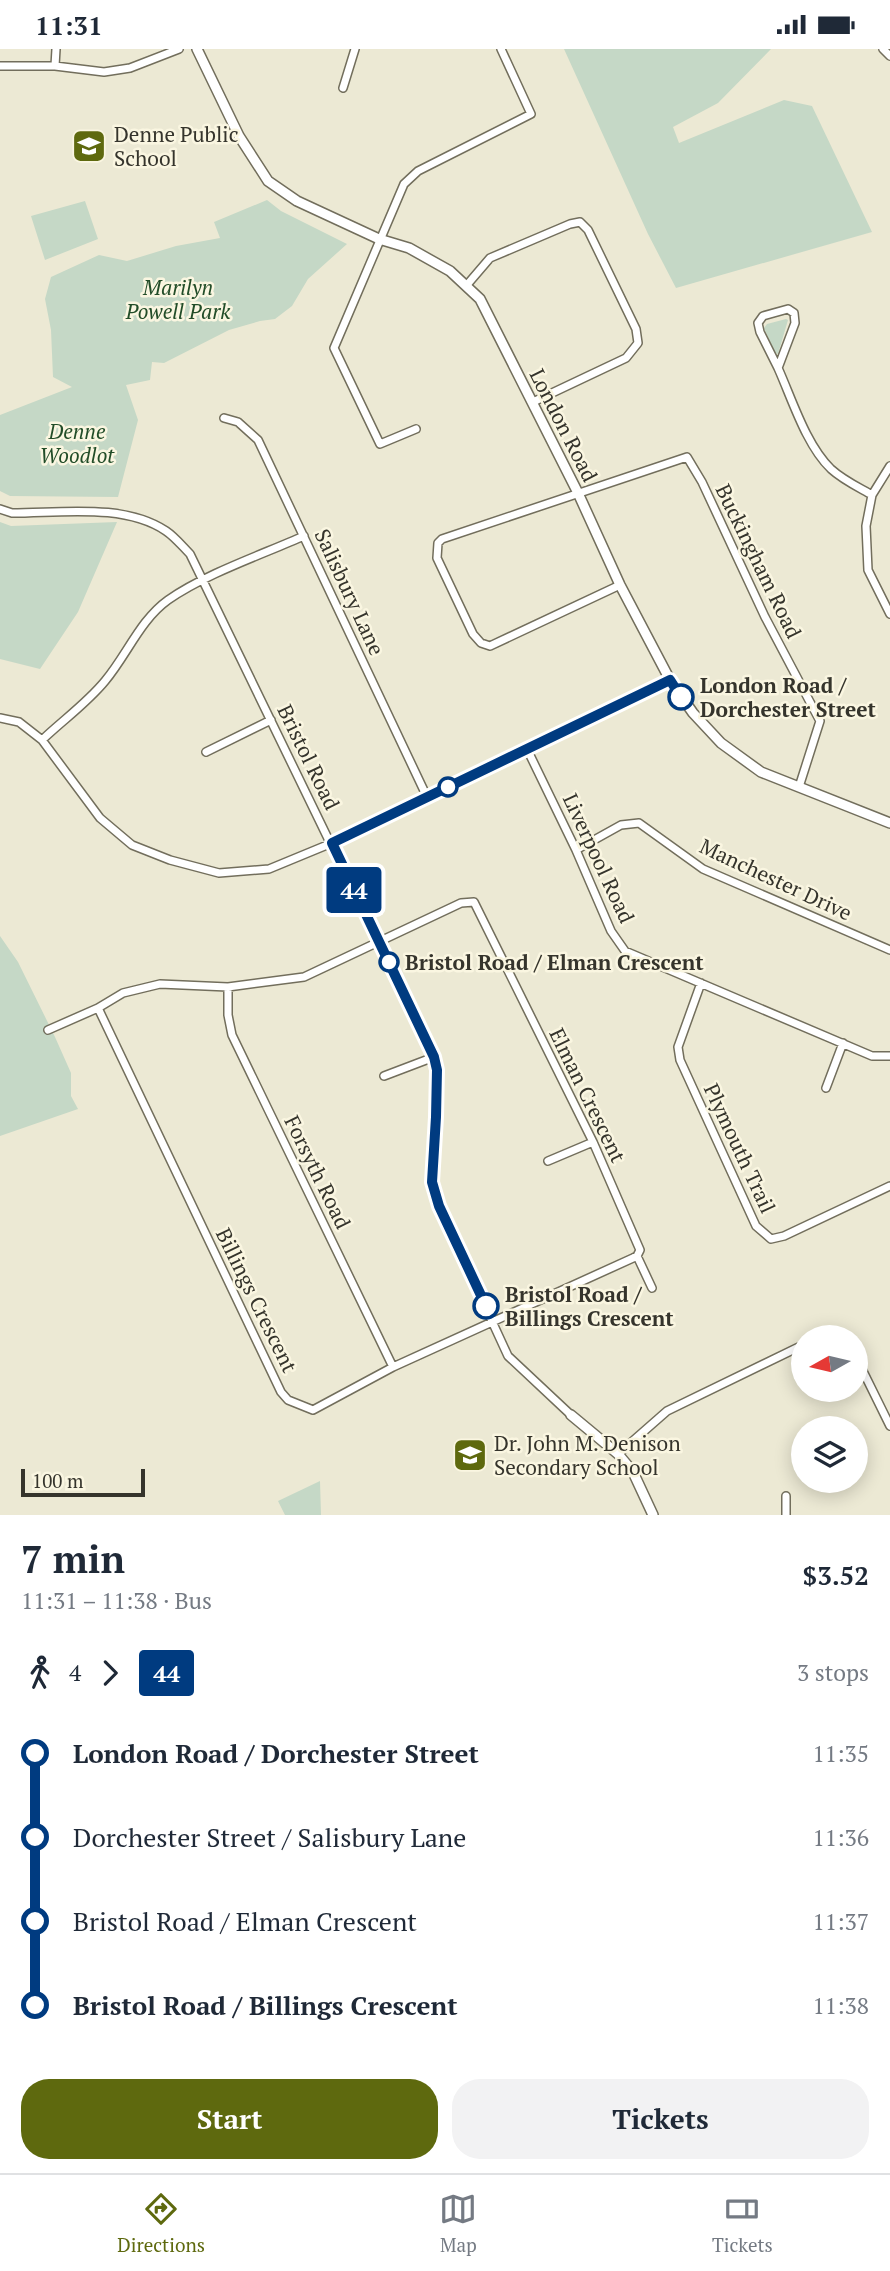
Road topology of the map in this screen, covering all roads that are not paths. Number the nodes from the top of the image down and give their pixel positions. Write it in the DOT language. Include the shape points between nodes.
graph roads {
  1 [pos="56,49"];
  2 [pos="179,49"];
  3 [pos="197,49"];
  4 [pos="355,49"];
  5 [pos="501,49"];
  6 [pos="883,49"];
  7 [pos="890,55"];
  8 [pos="55,66"];
  9 [pos="0,67"];
  10 [pos="343,88"];
  11 [pos="379,239"];
  12 [pos="466,286"];
  13 [pos="778,368"];
  14 [pos="533,402"];
  15 [pos="224,418"];
  16 [pos="416,429"];
  17 [pos="890,466"];
  18 [pos="578,493"];
  19 [pos="872,495"];
  20 [pos="0,509"];
  21 [pos="304,536"];
  22 [pos="203,581"];
  23 [pos="620,585"];
  24 [pos="890,614"];
  25 [pos="670,680"];
  26 [pos="0,719"];
  27 [pos="271,720"];
  28 [pos="42,740"];
  29 [pos="527,749"];
  30 [pos="205,752"];
  31 [pos="799,787"];
  32 [pos="427,797"];
  33 [pos="890,823"];
  34 [pos="332,843"];
  35 [pos="576,849"];
  36 [pos="379,943"];
  37 [pos="890,950"];
  38 [pos="701,983"];
  39 [pos="228,988"];
  40 [pos="98,1008"];
  41 [pos="48,1030"];
  42 [pos="843,1044"];
  43 [pos="890,1056"];
  44 [pos="434,1057"];
  45 [pos="384,1076"];
  46 [pos="826,1088"];
  47 [pos="593,1142"];
  48 [pos="548,1161"];
  49 [pos="890,1186"];
  50 [pos="637,1256"];
  51 [pos="652,1288"];
  52 [pos="493,1320"];
  53 [pos="791,1351"];
  54 [pos="393,1367"];
  55 [pos="868,1381"];
  56 [pos="571,1415"];
  57 [pos="890,1426"];
  58 [pos="618,1454"];
  59 [pos="786,1496"];
  60 [pos="653,1515"];
  61 [pos="786,1515"];
  1 -- 8 [label="street"];
  2 -- 8 [label="street" via="130,68 104,72"];
  3 -- 11 [label="street, London Road" via="239,137 268,181 297,201"];
  4 -- 10 [label="street"];
  5 -- 11 [label="street" via="531,114 411,177"];
  6 -- 7 [label="street"];
  8 -- 9 [label="street"];
  11 -- 12 [label="street, London Road" via="409,248 450,271"];
  11 -- 16 [label="street" via="334,348 380,444"];
  12 -- 14 [label="street, London Road" via="480,299"];
  12 -- 14 [label="street" via="490,258 570,224 580,222 588,230 636,329 638,343 626,358"];
  13 -- 13 [label="street" via="796,319 788,309 763,316 758,323"];
  13 -- 19 [label="street" via="822,460"];
  14 -- 18 [label="street, London Road"];
  15 -- 21 [label="street, Salisbury Lane" via="238,422 258,440"];
  17 -- 19 [label="street"];
  18 -- 23 [label="street, London Road"];
  18 -- 23 [label="street" via="442,539 437,558 472,634 490,646"];
  18 -- 31 [label="street, Buckingham Road" via="687,457 820,721"];
  19 -- 24 [label="street" via="866,526 869,570"];
  20 -- 22 [label="street, Bristol Road" via="12,513 114,512 142,518 168,532 190,554"];
  21 -- 22 [label="street"];
  21 -- 32 [label="street, Salisbury Lane"];
  22 -- 27 [label="street, Bristol Road"];
  22 -- 28 [label="street" via="166,601 106,680"];
  23 -- 25 [label="street, London Road"];
  25 -- 29 [label="street"];
  25 -- 31 [label="street, London Road" via="721,743 761,772"];
  26 -- 28 [label="street" via="19,722"];
  27 -- 30 [label="street"];
  27 -- 34 [label="street, Bristol Road"];
  28 -- 34 [label="street" via="100,818 132,845 170,860 219,873 269,869"];
  29 -- 32 [label="street"];
  29 -- 35 [label="street, Liverpool Road"];
  31 -- 33 [label="street, London Road"];
  32 -- 34 [label="street"];
  34 -- 36 [label="street, Bristol Road"];
  35 -- 37 [label="street, Manchester Drive" via="621,825 639,823 703,869"];
  35 -- 38 [label="street, Liverpool Road" via="611,931 625,951"];
  36 -- 39 [label="street" via="304,977"];
  36 -- 44 [label="street, Bristol Road"];
  36 -- 47 [label="street, Elman Crescent" via="461,903 474,902"];
  38 -- 42 [label="street, Liverpool Road"];
  38 -- 49 [label="street, Plymouth Trail" via="678,1047 680,1060 756,1226 771,1239 784,1236"];
  39 -- 40 [label="street" via="160,984 124,993"];
  39 -- 54 [label="street, Forsyth Road" via="232,1035"];
  40 -- 41 [label="street"];
  40 -- 54 [label="street, Billings Crescent" via="288,1401 313,1410"];
  42 -- 43 [label="street, Liverpool Road" via="872,1056"];
  42 -- 46 [label="street"];
  44 -- 45 [label="street"];
  44 -- 52 [label="street, Bristol Road" via="432,1182"];
  47 -- 48 [label="street"];
  47 -- 50 [label="street, Elman Crescent" via="640,1250"];
  50 -- 51 [label="street, Elman Crescent"];
  50 -- 52 [label="street"];
  52 -- 54 [label="street, Billings Crescent"];
  52 -- 56 [label="street, Bristol Road" via="508,1356"];
  53 -- 58 [label="street" via="667,1411"];
  55 -- 57 [label="street"];
  56 -- 58 [label="street, Bristol Road"];
  58 -- 60 [label="street, Bristol Road" via="634,1472"];
  59 -- 61 [label="street"];
}
